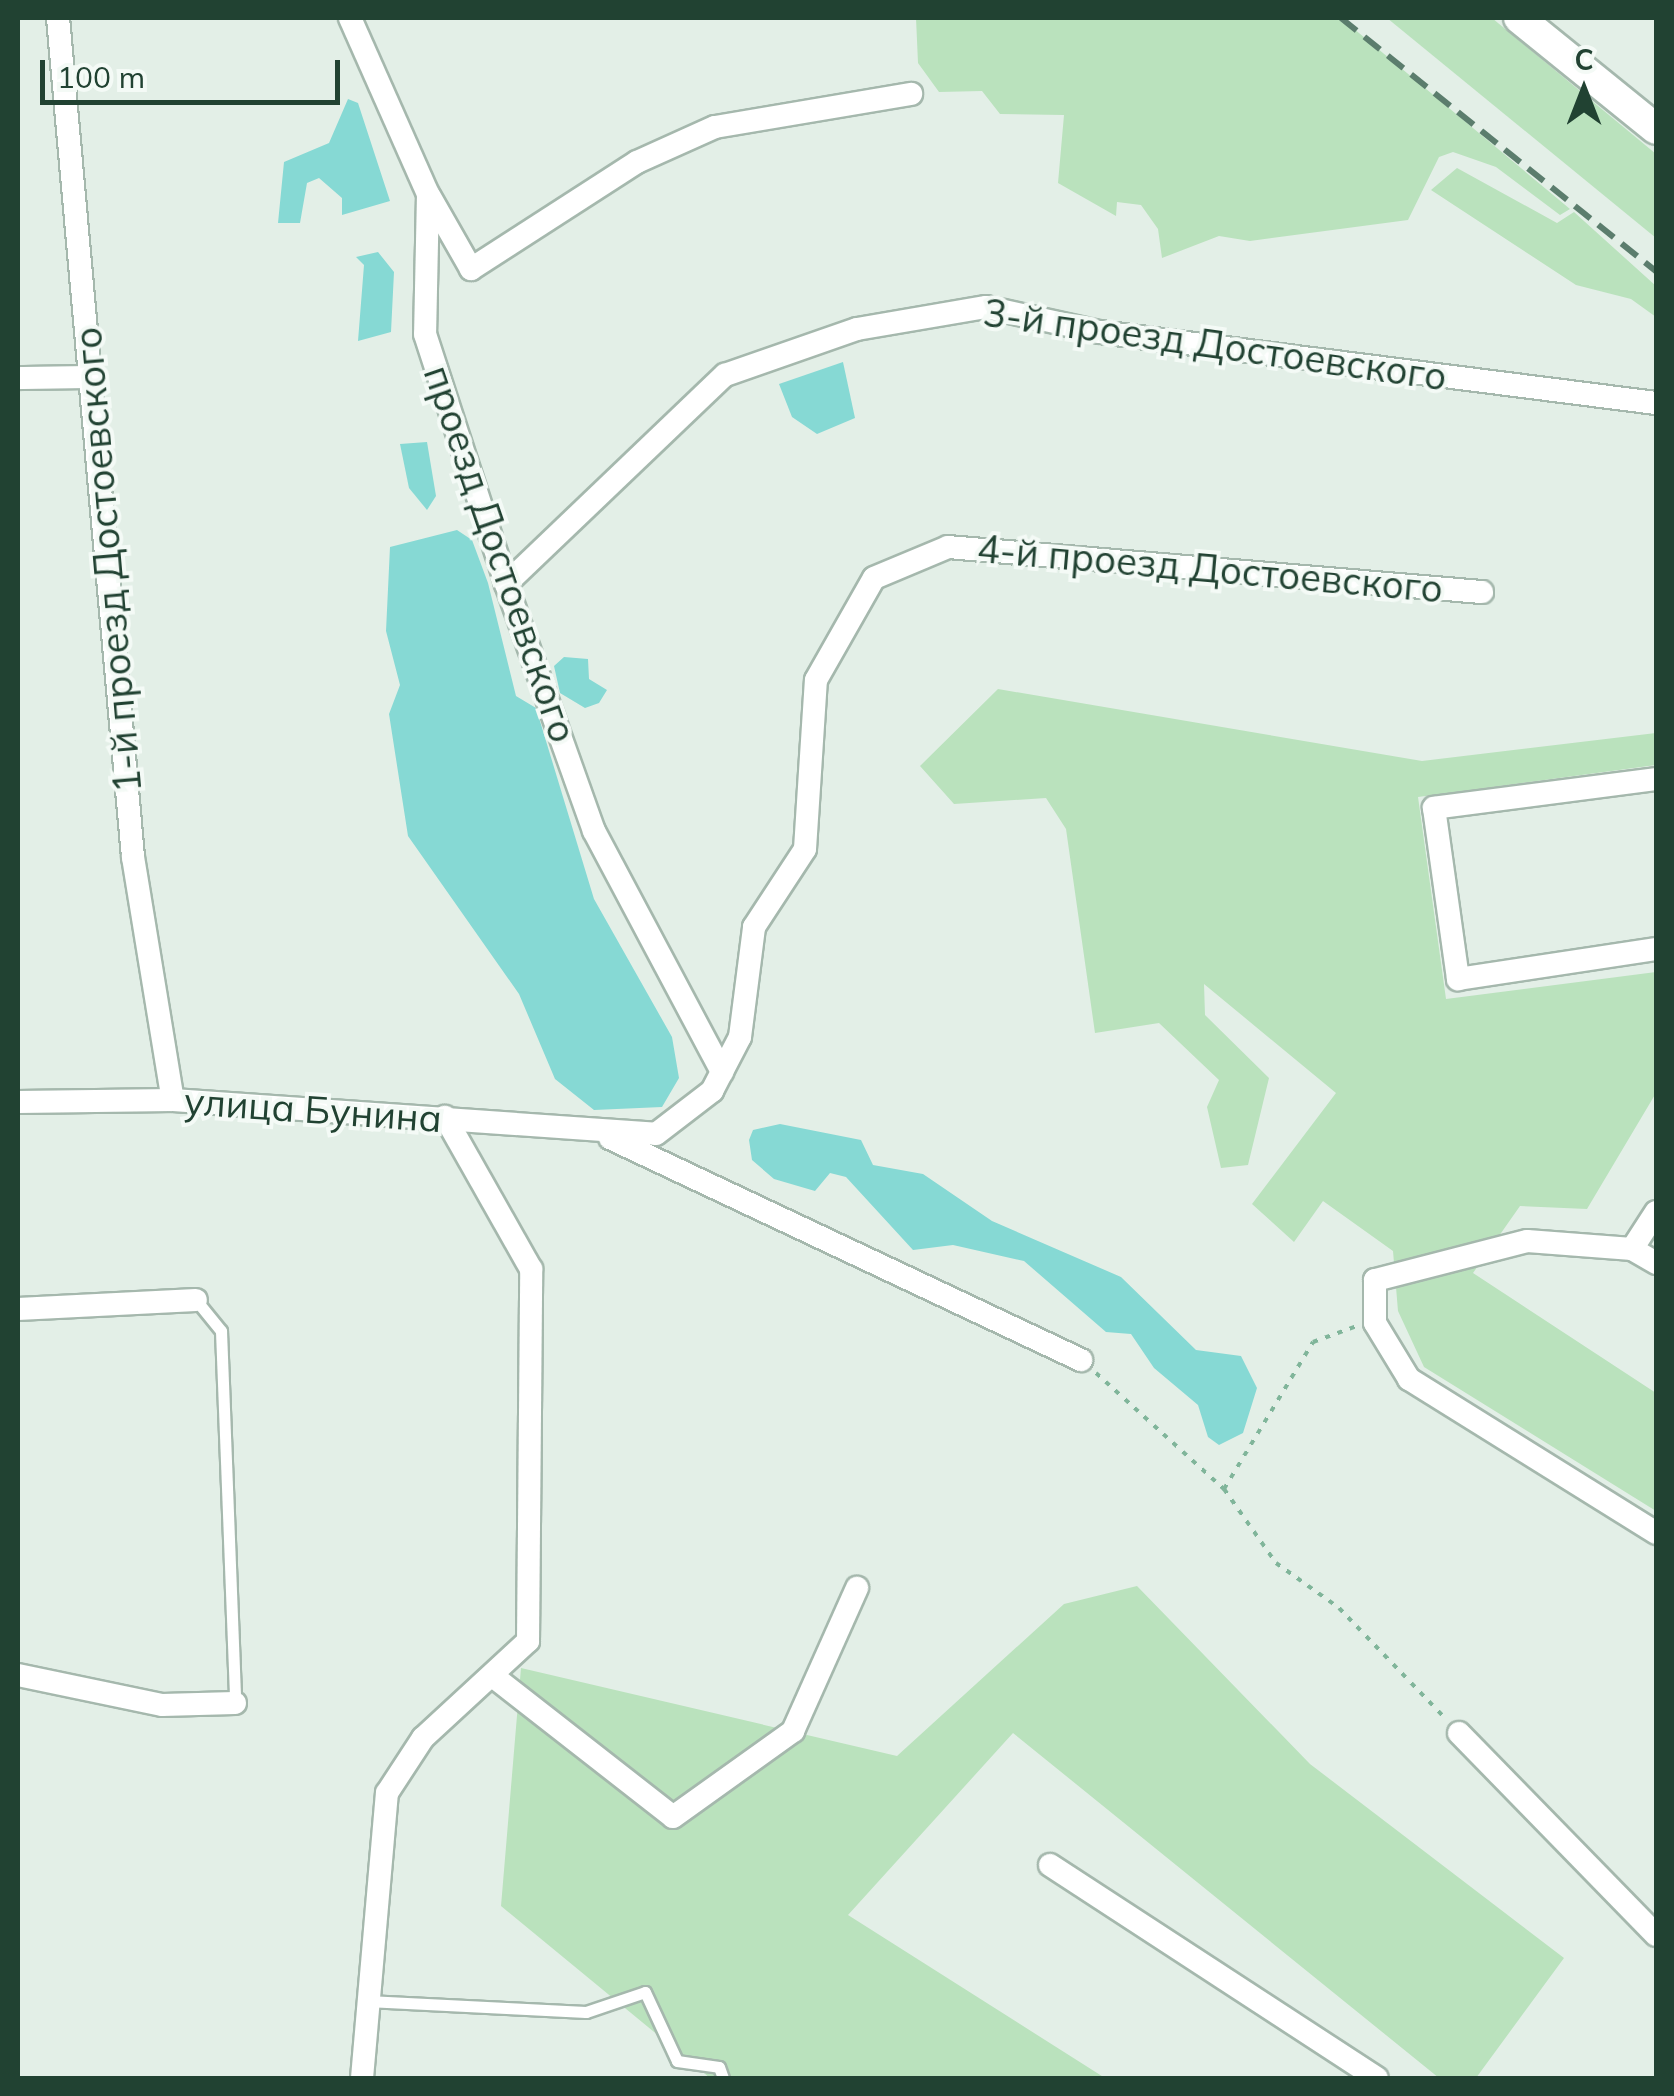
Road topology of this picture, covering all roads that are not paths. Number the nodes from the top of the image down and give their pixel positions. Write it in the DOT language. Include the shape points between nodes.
graph roads {
  1 [pos="58,18"];
  2 [pos="350,18"];
  3 [pos="1519,18"];
  4 [pos="911,94"];
  5 [pos="1656,128"];
  6 [pos="428,194"];
  7 [pos="93,377"];
  8 [pos="18,378"];
  9 [pos="1656,403"];
  10 [pos="506,584"];
  11 [pos="1482,592"];
  12 [pos="1656,778"];
  13 [pos="1656,949"];
  14 [pos="722,1072"];
  15 [pos="173,1100"];
  16 [pos="18,1102"];
  17 [pos="444,1117"];
  18 [pos="607,1137"];
  19 [pos="1656,1212"];
  20 [pos="1632,1248"];
  21 [pos="1656,1264"];
  22 [pos="196,1300"];
  23 [pos="18,1309"];
  24 [pos="1081,1360"];
  25 [pos="1656,1533"];
  26 [pos="857,1588"];
  27 [pos="18,1675"];
  28 [pos="494,1677"];
  29 [pos="235,1703"];
  30 [pos="1459,1733"];
  31 [pos="1050,1866"];
  32 [pos="1656,1935"];
  33 [pos="362,2001"];
  34 [pos="362,2078"];
  35 [pos="722,2078"];
  36 [pos="1377,2078"];
  1 -- 7 [label="street, 1-й проезд Достоевского"];
  2 -- 6 [label="street, проезд Достоевского"];
  3 -- 5 [label="main road"];
  4 -- 6 [label="street" via="715,126 638,162 471,269"];
  6 -- 10 [label="street, проезд Достоевского" via="425,334"];
  7 -- 8 [label="street"];
  7 -- 15 [label="street, 1-й проезд Достоевского" via="133,858"];
  9 -- 10 [label="street, 3-й проезд Достоевского" via="1100,332 986,306 857,329 725,375"];
  10 -- 14 [label="street, проезд Достоевского" via="594,831"];
  11 -- 14 [label="street, 4-й проезд Достоевского" via="948,547 874,578 816,680 805,849 754,928 740,1038"];
  12 -- 13 [label="street" via="1434,808 1458,979"];
  14 -- 18 [label="street, 4-й проезд Достоевского" via="712,1091 656,1134"];
  15 -- 16 [label="street, улица Бунина"];
  15 -- 17 [label="street, улица Бунина"];
  17 -- 18 [label="street, улица Бунина"];
  17 -- 28 [label="street" via="531,1269 528,1641"];
  18 -- 24 [label="street"];
  19 -- 20 [label="street"];
  20 -- 21 [label="street"];
  20 -- 25 [label="street" via="1527,1241 1375,1280 1375,1324 1408,1379"];
  22 -- 23 [label="street"];
  22 -- 29 [label="lane" via="221,1331"];
  26 -- 28 [label="street" via="792,1732 673,1817"];
  27 -- 29 [label="street" via="162,1705"];
  28 -- 33 [label="street" via="423,1738 387,1793"];
  30 -- 32 [label="street"];
  31 -- 36 [label="street"];
  33 -- 34 [label="street"];
  33 -- 35 [label="lane" via="586,2012 645,1992 678,2061 719,2067"];
}
